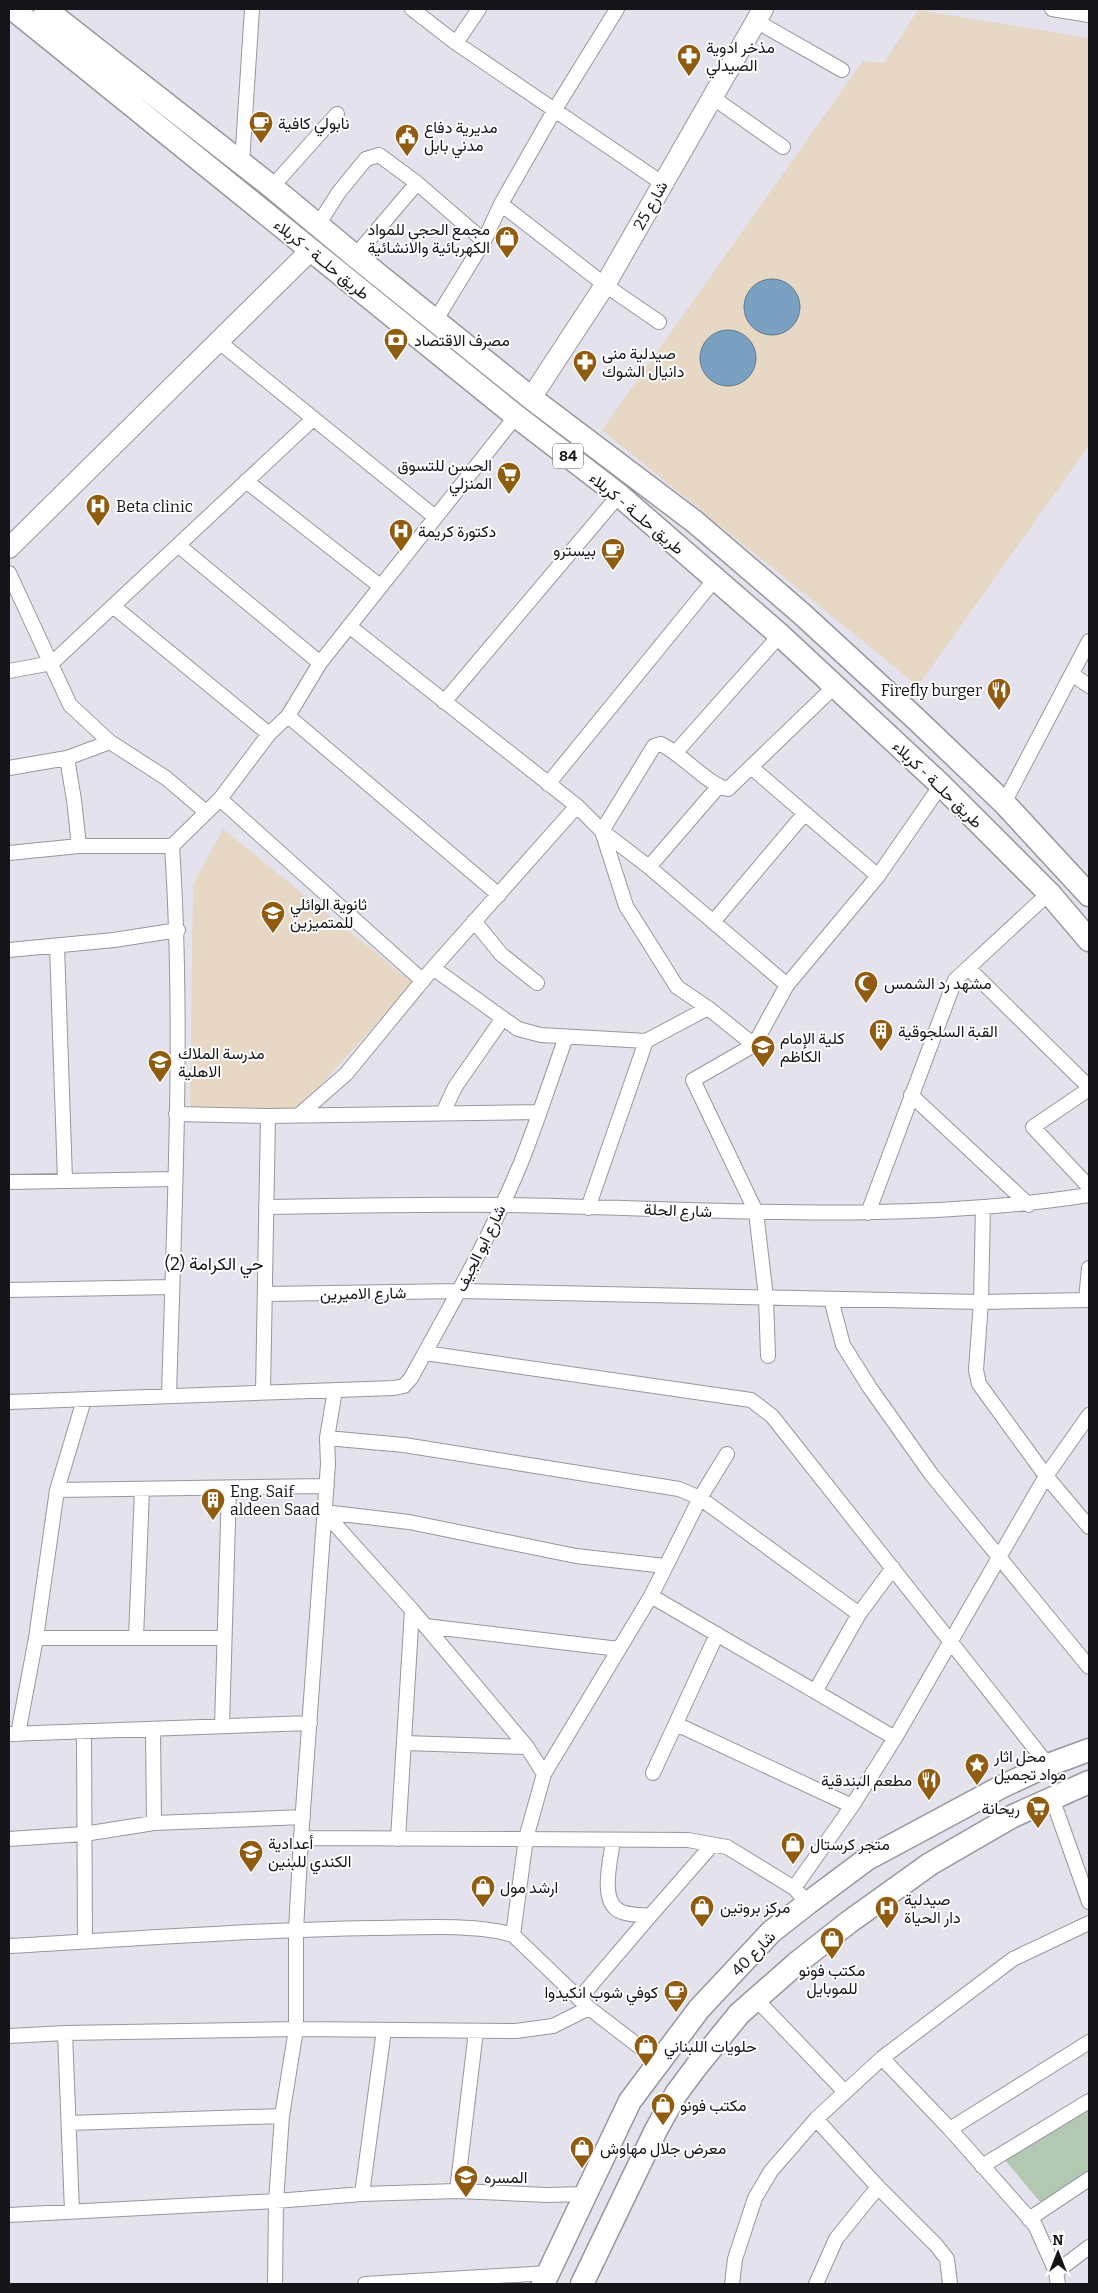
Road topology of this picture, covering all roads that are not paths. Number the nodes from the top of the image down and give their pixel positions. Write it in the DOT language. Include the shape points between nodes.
graph roads {
  1 [pos="252,9"];
  2 [pos="412,9"];
  3 [pos="479,9"];
  4 [pos="617,9"];
  5 [pos="1052,9"];
  6 [pos="28,11"];
  7 [pos="759,15"];
  8 [pos="1089,15"];
  9 [pos="456,43"];
  10 [pos="842,70"];
  11 [pos="712,97"];
  12 [pos="554,111"];
  13 [pos="337,114"];
  14 [pos="783,147"];
  15 [pos="242,163"];
  16 [pos="417,183"];
  17 [pos="662,183"];
  18 [pos="272,187"];
  19 [pos="501,204"];
  20 [pos="318,225"];
  21 [pos="484,241"];
  22 [pos="311,250"];
  23 [pos="354,256"];
  24 [pos="605,285"];
  25 [pos="435,321"];
  26 [pos="659,322"];
  27 [pos="218,341"];
  28 [pos="531,398"];
  29 [pos="516,416"];
  30 [pos="313,419"];
  31 [pos="246,482"];
  32 [pos="619,495"];
  33 [pos="435,517"];
  34 [pos="178,545"];
  35 [pos="9,548"];
  36 [pos="9,573"];
  37 [pos="715,579"];
  38 [pos="380,586"];
  39 [pos="114,606"];
  40 [pos="802,614"];
  41 [pos="349,626"];
  42 [pos="780,635"];
  43 [pos="1089,641"];
  44 [pos="842,650"];
  45 [pos="320,662"];
  46 [pos="52,663"];
  47 [pos="9,671"];
  48 [pos="1072,674"];
  49 [pos="827,680"];
  50 [pos="1089,686"];
  51 [pos="444,702"];
  52 [pos="288,716"];
  53 [pos="269,734"];
  54 [pos="110,742"];
  55 [pos="676,752"];
  56 [pos="67,758"];
  57 [pos="751,767"];
  58 [pos="9,768"];
  59 [pos="548,784"];
  60 [pos="941,785"];
  61 [pos="718,787"];
  62 [pos="220,799"];
  63 [pos="1004,804"];
  64 [pos="576,806"];
  65 [pos="206,812"];
  66 [pos="805,813"];
  67 [pos="602,832"];
  68 [pos="79,846"];
  69 [pos="172,846"];
  70 [pos="9,854"];
  71 [pos="649,867"];
  72 [pos="878,876"];
  73 [pos="1049,893"];
  74 [pos="1089,894"];
  75 [pos="498,895"];
  76 [pos="474,921"];
  77 [pos="713,922"];
  78 [pos="178,930"];
  79 [pos="1089,940"];
  80 [pos="57,946"];
  81 [pos="9,950"];
  82 [pos="433,968"];
  83 [pos="968,968"];
  84 [pos="423,981"];
  85 [pos="537,983"];
  86 [pos="787,985"];
  87 [pos="708,1008"];
  88 [pos="502,1018"];
  89 [pos="566,1037"];
  90 [pos="646,1041"];
  91 [pos="754,1045"];
  92 [pos="1089,1088"];
  93 [pos="911,1095"];
  94 [pos="539,1112"];
  95 [pos="443,1113"];
  96 [pos="176,1114"];
  97 [pos="299,1115"];
  98 [pos="268,1116"];
  99 [pos="174,1179"];
  100 [pos="65,1180"];
  101 [pos="9,1182"];
  102 [pos="1089,1187"];
  103 [pos="1089,1195"];
  104 [pos="501,1205"];
  105 [pos="1029,1205"];
  106 [pos="266,1207"];
  107 [pos="983,1207"];
  108 [pos="588,1208"];
  109 [pos="756,1212"];
  110 [pos="868,1213"];
  111 [pos="1089,1268"];
  112 [pos="172,1287"];
  113 [pos="9,1290"];
  114 [pos="460,1291"];
  115 [pos="264,1294"];
  116 [pos="766,1297"];
  117 [pos="831,1299"];
  118 [pos="1088,1300"];
  119 [pos="981,1302"];
  120 [pos="425,1353"];
  121 [pos="768,1356"];
  122 [pos="335,1390"];
  123 [pos="263,1392"];
  124 [pos="169,1396"];
  125 [pos="84,1400"];
  126 [pos="9,1402"];
  127 [pos="1089,1415"];
  128 [pos="327,1438"];
  129 [pos="727,1454"];
  130 [pos="1046,1476"];
  131 [pos="327,1486"];
  132 [pos="229,1488"];
  133 [pos="57,1490"];
  134 [pos="142,1490"];
  135 [pos="700,1498"];
  136 [pos="324,1512"];
  137 [pos="1089,1527"];
  138 [pos="999,1556"];
  139 [pos="665,1566"];
  140 [pos="893,1568"];
  141 [pos="651,1596"];
  142 [pos="412,1610"];
  143 [pos="859,1614"];
  144 [pos="425,1626"];
  145 [pos="717,1634"];
  146 [pos="36,1638"];
  147 [pos="136,1638"];
  148 [pos="224,1638"];
  149 [pos="951,1643"];
  150 [pos="619,1649"];
  151 [pos="1089,1667"];
  152 [pos="816,1690"];
  153 [pos="310,1723"];
  154 [pos="676,1724"];
  155 [pos="222,1726"];
  156 [pos="153,1729"];
  157 [pos="84,1731"];
  158 [pos="13,1734"];
  159 [pos="895,1738"];
  160 [pos="404,1743"];
  161 [pos="527,1747"];
  162 [pos="1089,1750"];
  163 [pos="1048,1765"];
  164 [pos="653,1773"];
  165 [pos="544,1774"];
  166 [pos="1089,1782"];
  167 [pos="1052,1798"];
  168 [pos="971,1802"];
  169 [pos="852,1806"];
  170 [pos="303,1817"];
  171 [pos="154,1823"];
  172 [pos="932,1823"];
  173 [pos="987,1831"];
  174 [pos="84,1834"];
  175 [pos="301,1838"];
  176 [pos="526,1838"];
  177 [pos="9,1839"];
  178 [pos="398,1839"];
  179 [pos="613,1840"];
  180 [pos="712,1845"];
  181 [pos="949,1853"];
  182 [pos="801,1895"];
  183 [pos="1089,1902"];
  184 [pos="650,1916"];
  185 [pos="1089,1923"];
  186 [pos="296,1930"];
  187 [pos="513,1935"];
  188 [pos="85,1941"];
  189 [pos="9,1946"];
  190 [pos="756,1999"];
  191 [pos="584,2004"];
  192 [pos="296,2030"];
  193 [pos="384,2030"];
  194 [pos="476,2032"];
  195 [pos="66,2033"];
  196 [pos="9,2036"];
  197 [pos="1089,2042"];
  198 [pos="882,2058"];
  199 [pos="658,2062"];
  200 [pos="845,2092"];
  201 [pos="1089,2101"];
  202 [pos="282,2116"];
  203 [pos="816,2119"];
  204 [pos="69,2122"];
  205 [pos="950,2130"];
  206 [pos="982,2166"];
  207 [pos="1089,2179"];
  208 [pos="878,2187"];
  209 [pos="457,2191"];
  210 [pos="362,2194"];
  211 [pos="587,2194"];
  212 [pos="276,2201"];
  213 [pos="72,2211"];
  214 [pos="9,2215"];
  215 [pos="1029,2219"];
  216 [pos="1089,2247"];
  217 [pos="546,2278"];
  218 [pos="1057,2278"];
  219 [pos="439,2282"];
  220 [pos="275,2284"];
  221 [pos="365,2284"];
  222 [pos="582,2284"];
  223 [pos="732,2284"];
  224 [pos="816,2284"];
  225 [pos="950,2284"];
  1 -- 15 [label="street"];
  2 -- 9 [label="street"];
  3 -- 9 [label="street"];
  4 -- 12 [label="street"];
  5 -- 8 [label="street"];
  6 -- 15 [label="main road, طريق حلــة - كربلاء / 84"];
  6 -- 22 [label="main road, طريق حلــة - كربلاء / 84"];
  7 -- 10 [label="street"];
  7 -- 11 [label="street, شارع 25"];
  9 -- 12 [label="street"];
  11 -- 14 [label="street"];
  11 -- 17 [label="street, شارع 25"];
  12 -- 17 [label="street"];
  12 -- 19 [label="street"];
  13 -- 18 [label="street"];
  15 -- 18 [label="main road, طريق حلــة - كربلاء / 84"];
  16 -- 20 [label="street" via="379,155 366,159"];
  16 -- 21 [label="street"];
  16 -- 23 [label="street"];
  17 -- 24 [label="street, شارع 25"];
  18 -- 20 [label="main road, طريق حلــة - كربلاء / 84"];
  19 -- 21 [label="street"];
  19 -- 24 [label="street"];
  20 -- 23 [label="main road, طريق حلــة - كربلاء / 84"];
  21 -- 25 [label="street"];
  22 -- 27 [label="street"];
  22 -- 29 [label="main road, طريق حلــة - كربلاء / 84"];
  23 -- 25 [label="main road, طريق حلــة - كربلاء / 84"];
  24 -- 26 [label="street"];
  24 -- 28 [label="street, شارع 25"];
  25 -- 28 [label="main road, طريق حلــة - كربلاء / 84"];
  27 -- 30 [label="street"];
  27 -- 35 [label="street"];
  28 -- 40 [label="main road, طريق حلــة - كربلاء / 84" via="695,522"];
  29 -- 32 [label="main road, طريق حلــة - كربلاء / 84"];
  29 -- 33 [label="street"];
  30 -- 31 [label="street"];
  30 -- 33 [label="street"];
  31 -- 34 [label="street"];
  31 -- 38 [label="street"];
  32 -- 37 [label="main road, طريق حلــة - كربلاء / 84"];
  32 -- 51 [label="street"];
  33 -- 38 [label="street"];
  34 -- 39 [label="street"];
  34 -- 45 [label="street"];
  36 -- 46 [label="street"];
  37 -- 42 [label="main road, طريق حلــة - كربلاء / 84"];
  37 -- 59 [label="street"];
  38 -- 41 [label="street"];
  39 -- 46 [label="street"];
  39 -- 53 [label="street"];
  40 -- 42 [label="main road" via="798,630 791,635"];
  40 -- 44 [label="main road, طريق حلــة - كربلاء / 84"];
  41 -- 45 [label="street"];
  41 -- 51 [label="street"];
  42 -- 49 [label="main road, طريق حلــة - كربلاء / 84"];
  42 -- 55 [label="street"];
  43 -- 48 [label="street"];
  44 -- 49 [label="main road" via="824,655 819,665"];
  44 -- 63 [label="main road, طريق حلــة - كربلاء / 84"];
  45 -- 52 [label="street"];
  46 -- 47 [label="street"];
  46 -- 54 [label="street" via="70,705"];
  48 -- 50 [label="street"];
  48 -- 63 [label="street"];
  49 -- 57 [label="street"];
  49 -- 60 [label="main road, طريق حلــة - كربلاء / 84"];
  51 -- 59 [label="street"];
  52 -- 53 [label="street"];
  52 -- 75 [label="street"];
  53 -- 62 [label="street"];
  54 -- 56 [label="street"];
  54 -- 65 [label="street" via="166,778"];
  55 -- 61 [label="street"];
  55 -- 67 [label="street" via="661,744 654,746"];
  56 -- 58 [label="street"];
  56 -- 68 [label="street"];
  57 -- 61 [label="street" via="728,789"];
  57 -- 66 [label="street"];
  59 -- 64 [label="street"];
  60 -- 72 [label="street"];
  60 -- 73 [label="main road, طريق حلــة - كربلاء / 84"];
  61 -- 71 [label="street"];
  62 -- 65 [label="street"];
  62 -- 84 [label="street"];
  63 -- 74 [label="main road, طريق حلــة - كربلاء / 84"];
  64 -- 67 [label="street"];
  64 -- 75 [label="street"];
  65 -- 69 [label="street"];
  66 -- 72 [label="street"];
  66 -- 77 [label="street"];
  67 -- 71 [label="street"];
  67 -- 87 [label="street" via="626,906 677,987"];
  68 -- 69 [label="street"];
  68 -- 70 [label="street"];
  69 -- 78 [label="street"];
  71 -- 77 [label="street"];
  72 -- 86 [label="street"];
  73 -- 79 [label="main road, طريق حلــة - كربلاء / 84"];
  73 -- 83 [label="street"];
  75 -- 76 [label="street"];
  76 -- 82 [label="street"];
  76 -- 85 [label="street" via="501,954"];
  77 -- 86 [label="street"];
  78 -- 80 [label="street"];
  78 -- 96 [label="street"];
  80 -- 81 [label="street"];
  80 -- 100 [label="street"];
  82 -- 84 [label="street"];
  82 -- 88 [label="street"];
  83 -- 92 [label="street"];
  83 -- 93 [label="street" via="955,980 946,999"];
  84 -- 97 [label="street" via="346,1074"];
  86 -- 91 [label="street"];
  87 -- 90 [label="street"];
  87 -- 91 [label="street"];
  88 -- 89 [label="street" via="518,1029"];
  88 -- 95 [label="street" via="455,1087"];
  89 -- 90 [label="street"];
  89 -- 94 [label="street, شارع ابو الجيف"];
  90 -- 108 [label="street"];
  91 -- 109 [label="street" via="693,1080"];
  92 -- 102 [label="street" via="1033,1127"];
  93 -- 105 [label="street"];
  93 -- 110 [label="street"];
  94 -- 95 [label="street"];
  94 -- 104 [label="street, شارع ابو الجيف" via="524,1156"];
  95 -- 97 [label="street"];
  96 -- 98 [label="street"];
  96 -- 99 [label="street"];
  97 -- 98 [label="street"];
  98 -- 106 [label="street"];
  99 -- 100 [label="street"];
  99 -- 112 [label="street"];
  100 -- 101 [label="street"];
  103 -- 105 [label="street, شارع الحلة"];
  104 -- 106 [label="street, شارع الحلة"];
  104 -- 108 [label="street, شارع الحلة"];
  104 -- 114 [label="street, شارع ابو الجيف"];
  105 -- 107 [label="street, شارع الحلة"];
  106 -- 115 [label="street"];
  107 -- 110 [label="street, شارع الحلة"];
  107 -- 119 [label="street"];
  108 -- 109 [label="street, شارع الحلة"];
  109 -- 110 [label="street, شارع الحلة"];
  109 -- 116 [label="street"];
  111 -- 118 [label="street"];
  112 -- 113 [label="street"];
  112 -- 124 [label="street"];
  114 -- 115 [label="street, شارع الاميرين"];
  114 -- 116 [label="street, شارع الاميرين"];
  114 -- 120 [label="street, شارع ابو الجيف"];
  115 -- 123 [label="street"];
  116 -- 117 [label="street, شارع الاميرين"];
  116 -- 121 [label="street"];
  117 -- 119 [label="street, شارع الاميرين"];
  117 -- 138 [label="street" via="843,1345 870,1388 931,1474"];
  118 -- 119 [label="street, شارع الاميرين"];
  119 -- 130 [label="street" via="976,1370 979,1384"];
  120 -- 122 [label="street, شارع ابو الجيف" via="408,1383 400,1388"];
  120 -- 140 [label="street" via="751,1400 772,1416"];
  122 -- 123 [label="street"];
  122 -- 128 [label="street"];
  123 -- 124 [label="street"];
  124 -- 125 [label="street"];
  125 -- 126 [label="street"];
  125 -- 133 [label="street"];
  127 -- 130 [label="street"];
  128 -- 131 [label="street"];
  128 -- 135 [label="street" via="404,1445 679,1488"];
  129 -- 135 [label="street"];
  130 -- 137 [label="street"];
  130 -- 138 [label="street"];
  131 -- 132 [label="street"];
  131 -- 136 [label="street"];
  132 -- 134 [label="street"];
  132 -- 148 [label="street"];
  133 -- 134 [label="street"];
  133 -- 146 [label="street"];
  134 -- 147 [label="street"];
  135 -- 139 [label="street"];
  135 -- 143 [label="street"];
  136 -- 139 [label="street" via="409,1522 576,1556"];
  136 -- 142 [label="street"];
  136 -- 153 [label="street"];
  138 -- 149 [label="street"];
  138 -- 151 [label="street"];
  139 -- 141 [label="street"];
  140 -- 143 [label="street"];
  140 -- 149 [label="street"];
  141 -- 145 [label="street"];
  141 -- 150 [label="street"];
  142 -- 144 [label="street"];
  142 -- 160 [label="street"];
  143 -- 152 [label="street"];
  144 -- 150 [label="street"];
  144 -- 161 [label="street"];
  145 -- 152 [label="street"];
  145 -- 154 [label="street"];
  146 -- 147 [label="street"];
  146 -- 158 [label="street"];
  147 -- 148 [label="street"];
  148 -- 155 [label="street"];
  149 -- 159 [label="street"];
  149 -- 163 [label="street"];
  150 -- 165 [label="street"];
  152 -- 159 [label="street"];
  153 -- 155 [label="street"];
  153 -- 170 [label="street"];
  154 -- 164 [label="street"];
  154 -- 169 [label="street"];
  155 -- 156 [label="street"];
  156 -- 157 [label="street"];
  156 -- 171 [label="street"];
  157 -- 158 [label="street"];
  157 -- 174 [label="street"];
  159 -- 169 [label="street"];
  160 -- 161 [label="street"];
  160 -- 178 [label="street"];
  161 -- 165 [label="street"];
  162 -- 163 [label="main road, شارع 40"];
  163 -- 168 [label="main road, شارع 40"];
  165 -- 176 [label="street"];
  166 -- 167 [label="main road, شارع 40"];
  167 -- 173 [label="main road, شارع 40"];
  167 -- 183 [label="street"];
  168 -- 172 [label="main road, شارع 40"];
  168 -- 173 [label="main road" via="974,1820"];
  169 -- 182 [label="street"];
  170 -- 171 [label="street"];
  170 -- 175 [label="street"];
  171 -- 174 [label="street"];
  172 -- 181 [label="main road" via="948,1836"];
  172 -- 182 [label="main road, شارع 40"];
  173 -- 181 [label="main road, شارع 40"];
  174 -- 177 [label="street"];
  174 -- 188 [label="street"];
  175 -- 178 [label="street"];
  175 -- 186 [label="street"];
  176 -- 178 [label="street"];
  176 -- 179 [label="street"];
  176 -- 187 [label="street"];
  179 -- 180 [label="street" via="688,1840"];
  179 -- 184 [label="street" via="607,1891 611,1901 621,1912"];
  180 -- 182 [label="street" via="727,1847"];
  180 -- 184 [label="street"];
  181 -- 190 [label="main road, شارع 40" via="849,1922"];
  182 -- 199 [label="main road, شارع 40" via="699,2009"];
  184 -- 191 [label="street"];
  185 -- 198 [label="street" via="1013,1958"];
  186 -- 187 [label="street" via="478,1929"];
  186 -- 188 [label="street"];
  186 -- 192 [label="street"];
  187 -- 191 [label="street"];
  188 -- 189 [label="street"];
  190 -- 200 [label="street"];
  190 -- 222 [label="main road, شارع 40" via="739,2014 676,2094"];
  191 -- 194 [label="street" via="553,2026"];
  191 -- 199 [label="street"];
  192 -- 193 [label="street"];
  192 -- 195 [label="street"];
  192 -- 202 [label="street"];
  193 -- 194 [label="street"];
  193 -- 210 [label="street"];
  194 -- 209 [label="street"];
  195 -- 196 [label="street"];
  195 -- 204 [label="street"];
  197 -- 205 [label="street"];
  198 -- 200 [label="street"];
  198 -- 205 [label="street"];
  199 -- 211 [label="main road, شارع 40" via="630,2101"];
  200 -- 203 [label="street"];
  201 -- 206 [label="street"];
  202 -- 204 [label="street"];
  202 -- 212 [label="street"];
  203 -- 208 [label="street"];
  203 -- 223 [label="street" via="771,2171 754,2198 735,2259"];
  204 -- 213 [label="street"];
  205 -- 206 [label="street"];
  206 -- 215 [label="street"];
  207 -- 215 [label="street"];
  208 -- 224 [label="street" via="836,2239"];
  208 -- 225 [label="street" via="947,2259"];
  209 -- 210 [label="street"];
  209 -- 211 [label="street"];
  210 -- 212 [label="street"];
  211 -- 217 [label="main road, شارع 40"];
  212 -- 213 [label="street"];
  212 -- 220 [label="street"];
  213 -- 214 [label="street"];
  215 -- 218 [label="street" via="1035,2225"];
  216 -- 218 [label="street"];
  217 -- 219 [label="street"];
  219 -- 221 [label="street"];
}
